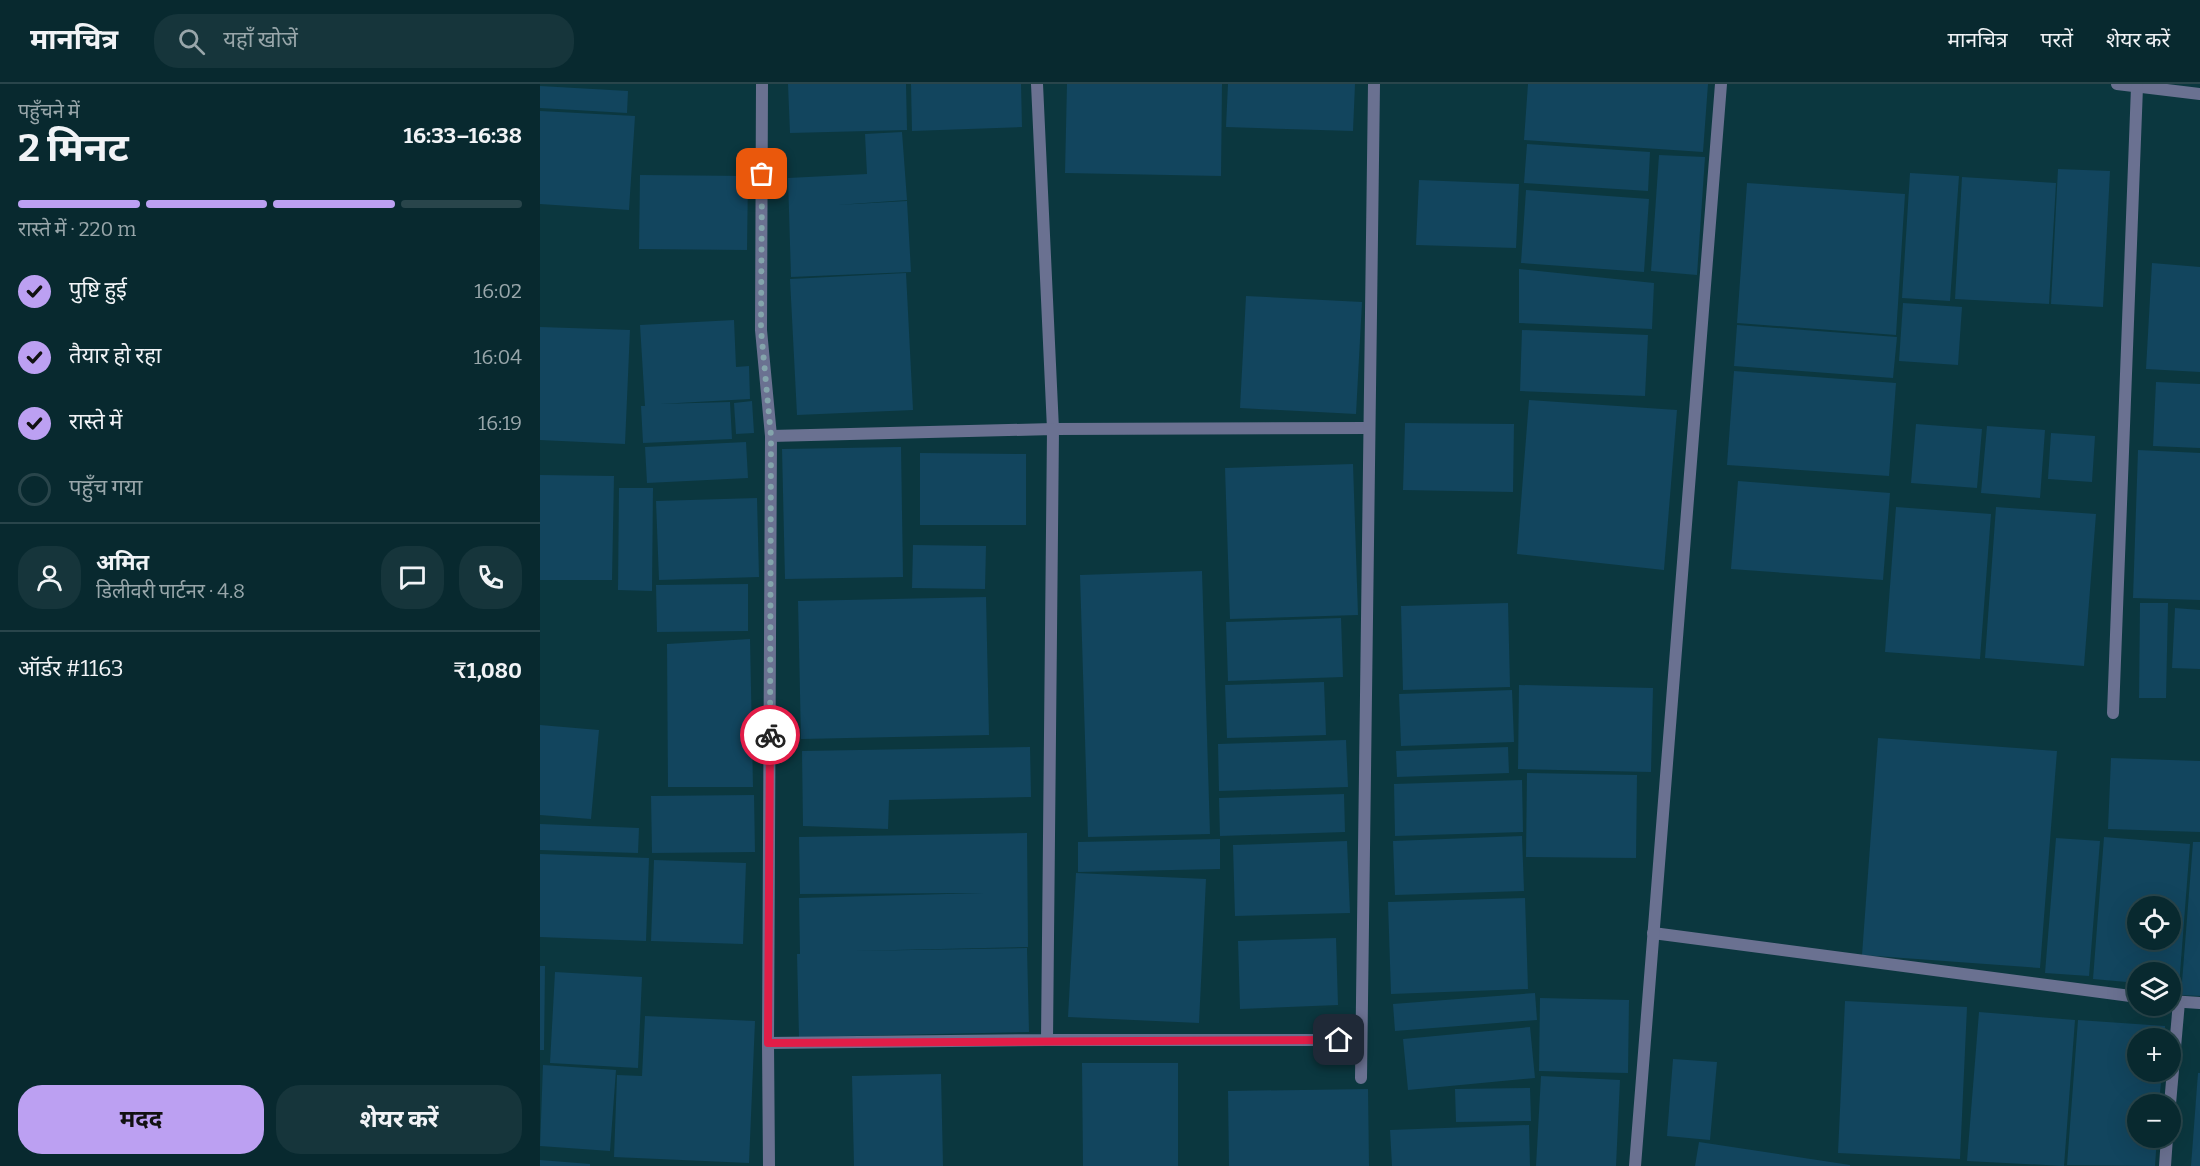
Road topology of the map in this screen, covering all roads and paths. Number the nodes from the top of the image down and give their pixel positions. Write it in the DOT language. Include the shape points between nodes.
graph roads {
  1 [pos="762,84"];
  2 [pos="1037,84"];
  3 [pos="1374,84"];
  4 [pos="1721,84"];
  5 [pos="2117,84"];
  6 [pos="2137,87"];
  7 [pos="2200,94"];
  8 [pos="1369,428"];
  9 [pos="1053,429"];
  10 [pos="771,436"];
  11 [pos="2113,713"];
  12 [pos="1653,933"];
  13 [pos="2127,996"];
  14 [pos="2181,1002"];
  15 [pos="2200,1003"];
  16 [pos="2174,1016"];
  17 [pos="1047,1040"];
  18 [pos="1361,1040"];
  19 [pos="768,1043"];
  20 [pos="1361,1078"];
  21 [pos="2170,1094"];
  22 [pos="2166,1148"];
  23 [pos="769,1166"];
  24 [pos="1635,1166"];
  25 [pos="2165,1166"];
  1 -- 10 [label="street" via="761,330"];
  2 -- 9 [label="street"];
  3 -- 8 [label="street"];
  4 -- 12 [label="street"];
  5 -- 6 [label="street"];
  6 -- 7 [label="street"];
  6 -- 11 [label="street"];
  8 -- 9 [label="street"];
  8 -- 18 [label="street"];
  9 -- 10 [label="street"];
  9 -- 17 [label="street"];
  10 -- 19 [label="street"];
  12 -- 13 [label="street"];
  12 -- 24 [label="street"];
  14 -- 15 [label="street"];
  16 -- 21 [label="street"];
  17 -- 18 [label="street"];
  17 -- 19 [label="street"];
  18 -- 20 [label="street"];
  19 -- 23 [label="street"];
  22 -- 25 [label="street"];
}
